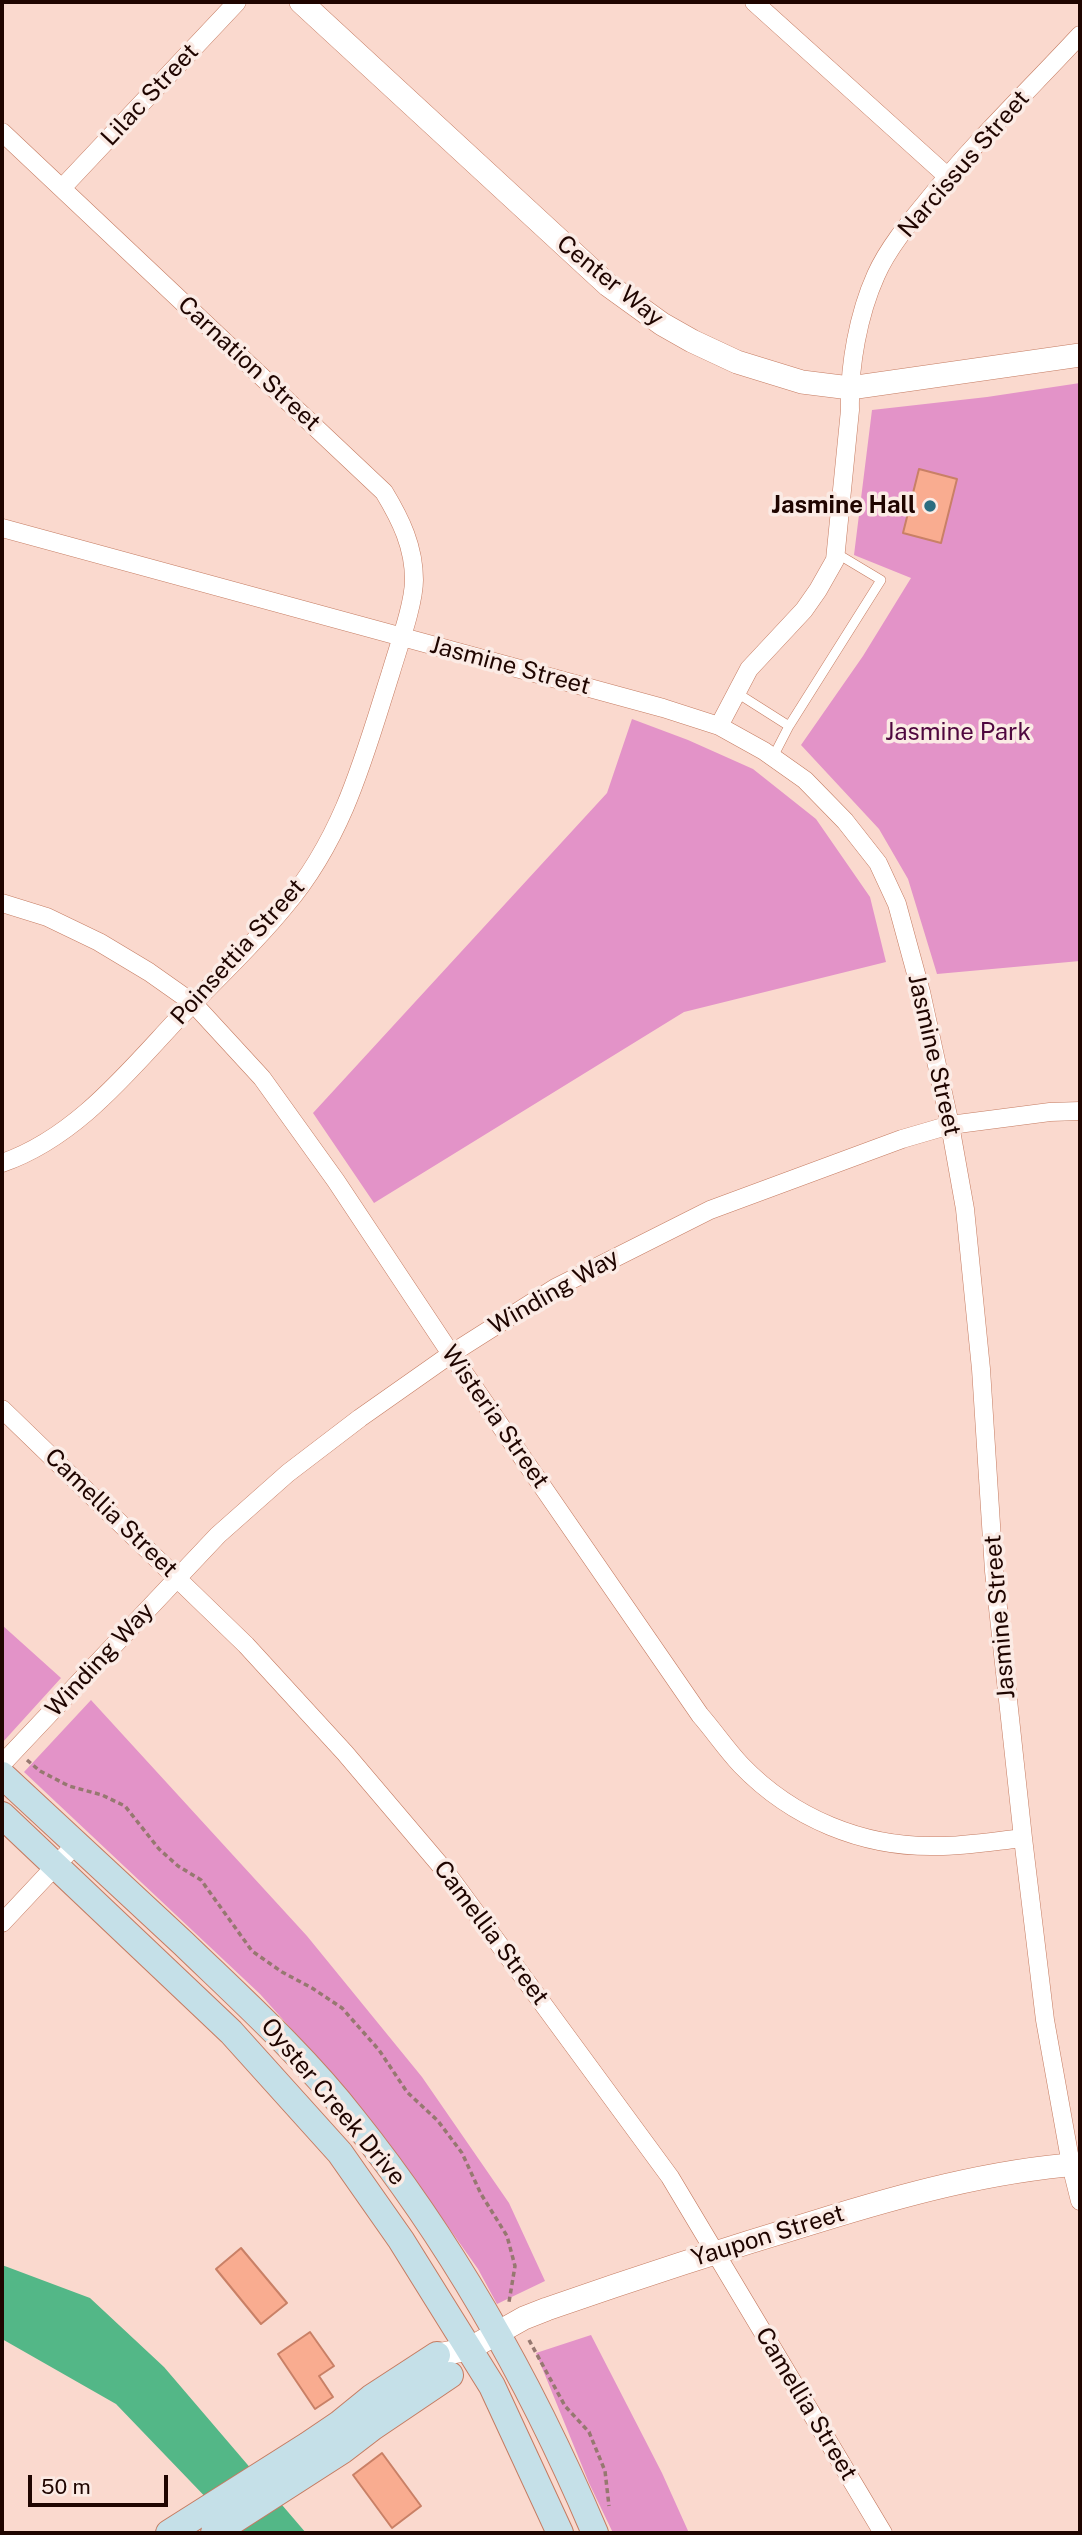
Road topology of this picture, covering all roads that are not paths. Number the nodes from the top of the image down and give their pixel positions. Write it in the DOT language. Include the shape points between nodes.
graph roads {
  1 [pos="237,2"];
  2 [pos="301,2"];
  3 [pos="754,2"];
  4 [pos="1080,35"];
  5 [pos="2,132"];
  6 [pos="947,176"];
  7 [pos="62,188"];
  8 [pos="1080,355"];
  9 [pos="850,388"];
  10 [pos="2,528"];
  11 [pos="836,553"];
  12 [pos="402,636"];
  13 [pos="737,693"];
  14 [pos="719,726"];
  15 [pos="789,726"];
  16 [pos="774,757"];
  17 [pos="2,902"];
  18 [pos="193,1003"];
  19 [pos="1080,1111"];
  20 [pos="950,1125"];
  21 [pos="2,1163"];
  22 [pos="451,1354"];
  23 [pos="2,1409"];
  24 [pos="178,1578"];
  25 [pos="2,1763"];
  26 [pos="2,1774"];
  27 [pos="2,1815"];
  28 [pos="1023,1838"];
  29 [pos="76,1844"];
  30 [pos="55,1866"];
  31 [pos="2,1923"];
  32 [pos="1076,2165"];
  33 [pos="1080,2201"];
  34 [pos="715,2252"];
  35 [pos="498,2332"];
  36 [pos="469,2349"];
  37 [pos="444,2365"];
  38 [pos="314,2455"];
  39 [pos="169,2533"];
  40 [pos="214,2533"];
  41 [pos="560,2533"];
  42 [pos="595,2533"];
  43 [pos="883,2533"];
  1 -- 7 [label="street, Lilac Street"];
  2 -- 9 [label="street, Center Way" via="635,306 737,362 802,382"];
  3 -- 6 [label="street"];
  4 -- 6 [label="street, Narcissus Street"];
  5 -- 7 [label="street, Carnation Street"];
  6 -- 9 [label="street, Narcissus Street" via="877,272 864,303"];
  7 -- 12 [label="street, Carnation Street" via="384,492 412,549 415,583"];
  8 -- 9 [label="street, Center Way"];
  9 -- 11 [label="street, Narcissus Street"];
  10 -- 12 [label="street, Jasmine Street"];
  11 -- 13 [label="street, Narcissus Street" via="804,610 749,669"];
  11 -- 15 [label="lane" via="881,580"];
  12 -- 14 [label="street, Jasmine Street"];
  12 -- 18 [label="street, Poinsettia Street" via="365,759 322,851 285,906"];
  13 -- 14 [label="street, Narcissus Street"];
  13 -- 15 [label="lane"];
  14 -- 16 [label="street, Jasmine Street"];
  15 -- 16 [label="lane"];
  16 -- 20 [label="street, Jasmine Street" via="805,780 878,863 900,917 921,992"];
  17 -- 18 [label="street, Wisteria Street" via="99,942"];
  18 -- 21 [label="street, Poinsettia Street" via="94,1105 45,1143"];
  18 -- 22 [label="street, Wisteria Street" via="262,1078"];
  19 -- 20 [label="street, Winding Way"];
  20 -- 22 [label="street, Winding Way" via="709,1210 555,1288"];
  20 -- 28 [label="street, Jasmine Street" via="965,1209 980,1357 993,1571"];
  22 -- 24 [label="street, Winding Way" via="288,1473"];
  22 -- 28 [label="street, Wisteria Street" via="700,1714 766,1788 828,1826 899,1845"];
  23 -- 24 [label="street, Camellia Street"];
  24 -- 25 [label="street, Winding Way"];
  24 -- 34 [label="street, Camellia Street" via="336,1743 446,1872 625,2113"];
  26 -- 29 [label="main road, Oyster Creek Drive"];
  27 -- 30 [label="main road, Oyster Creek Drive"];
  28 -- 32 [label="street, Jasmine Street" via="1045,2020"];
  29 -- 30 [label="street"];
  29 -- 35 [label="main road, Oyster Creek Drive" via="260,2016 352,2116 410,2193"];
  30 -- 31 [label="street"];
  30 -- 36 [label="main road, Oyster Creek Drive" via="231,2032 340,2153"];
  32 -- 33 [label="street, Jasmine Street"];
  32 -- 34 [label="street, Yaupon Street" via="977,2178 880,2201"];
  34 -- 35 [label="street, Yaupon Street" via="547,2309"];
  34 -- 43 [label="street, Camellia Street"];
  35 -- 36 [label="street, Yaupon Street"];
  35 -- 42 [label="main road, Oyster Creek Drive"];
  36 -- 37 [label="street, Yaupon Street"];
  36 -- 41 [label="main road, Oyster Creek Drive" via="492,2386"];
  37 -- 38 [label="main road" via="371,2398 339,2424"];
  38 -- 39 [label="main road"];
  38 -- 40 [label="main road"];
}
